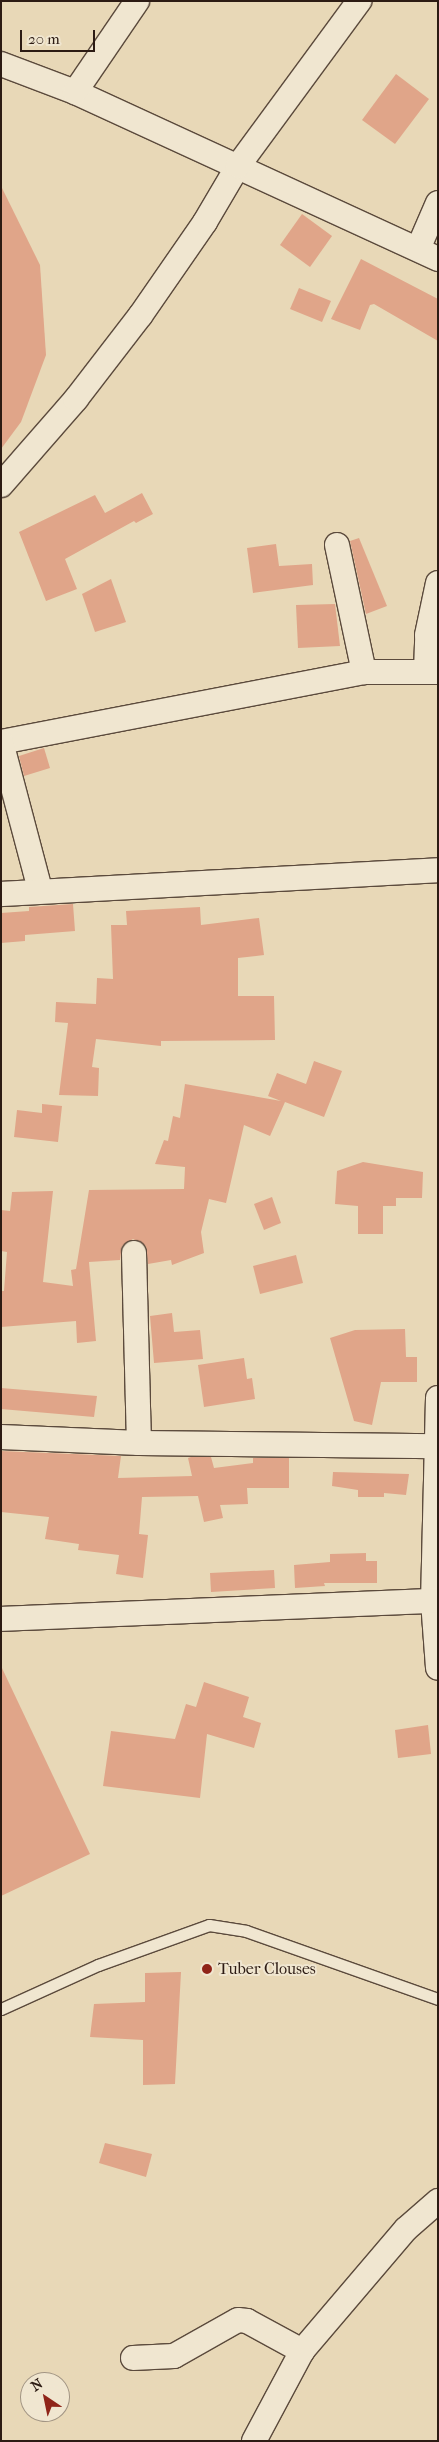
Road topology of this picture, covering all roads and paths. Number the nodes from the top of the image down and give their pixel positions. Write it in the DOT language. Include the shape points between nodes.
graph roads {
  1 [pos="137,1"];
  2 [pos="359,1"];
  3 [pos="1,64"];
  4 [pos="75,92"];
  5 [pos="238,166"];
  6 [pos="438,203"];
  7 [pos="428,254"];
  8 [pos="1,485"];
  9 [pos="337,545"];
  10 [pos="438,583"];
  11 [pos="364,672"];
  12 [pos="432,672"];
  13 [pos="1,742"];
  14 [pos="438,870"];
  15 [pos="40,890"];
  16 [pos="1,894"];
  17 [pos="134,1253"];
  18 [pos="438,1398"];
  19 [pos="1,1437"];
  20 [pos="139,1443"];
  21 [pos="436,1446"];
  22 [pos="436,1601"];
  23 [pos="1,1619"];
  24 [pos="438,1668"];
  25 [pos="438,1999"];
  26 [pos="1,2009"];
  27 [pos="438,2202"];
  28 [pos="302,2351"];
  29 [pos="133,2358"];
  30 [pos="254,2441"];
  1 -- 4 [label="street"];
  2 -- 5 [label="street"];
  3 -- 4 [label="street"];
  4 -- 5 [label="street"];
  5 -- 7 [label="street"];
  5 -- 8 [label="street" via="205,222 140,316 76,399"];
  6 -- 7 [label="street"];
  9 -- 11 [label="street"];
  10 -- 12 [label="street" via="427,635"];
  11 -- 12 [label="street"];
  11 -- 13 [label="street"];
  13 -- 15 [label="street"];
  14 -- 15 [label="street" via="277,881"];
  15 -- 16 [label="street"];
  17 -- 20 [label="street"];
  18 -- 21 [label="street"];
  19 -- 20 [label="street"];
  20 -- 21 [label="street"];
  21 -- 22 [label="street"];
  22 -- 23 [label="street"];
  22 -- 24 [label="street"];
  25 -- 26 [label="lane" via="246,1931 209,1925 98,1965"];
  27 -- 28 [label="street" via="406,2229"];
  28 -- 29 [label="street" via="246,2321 238,2320 174,2356"];
  28 -- 30 [label="street"];
}
